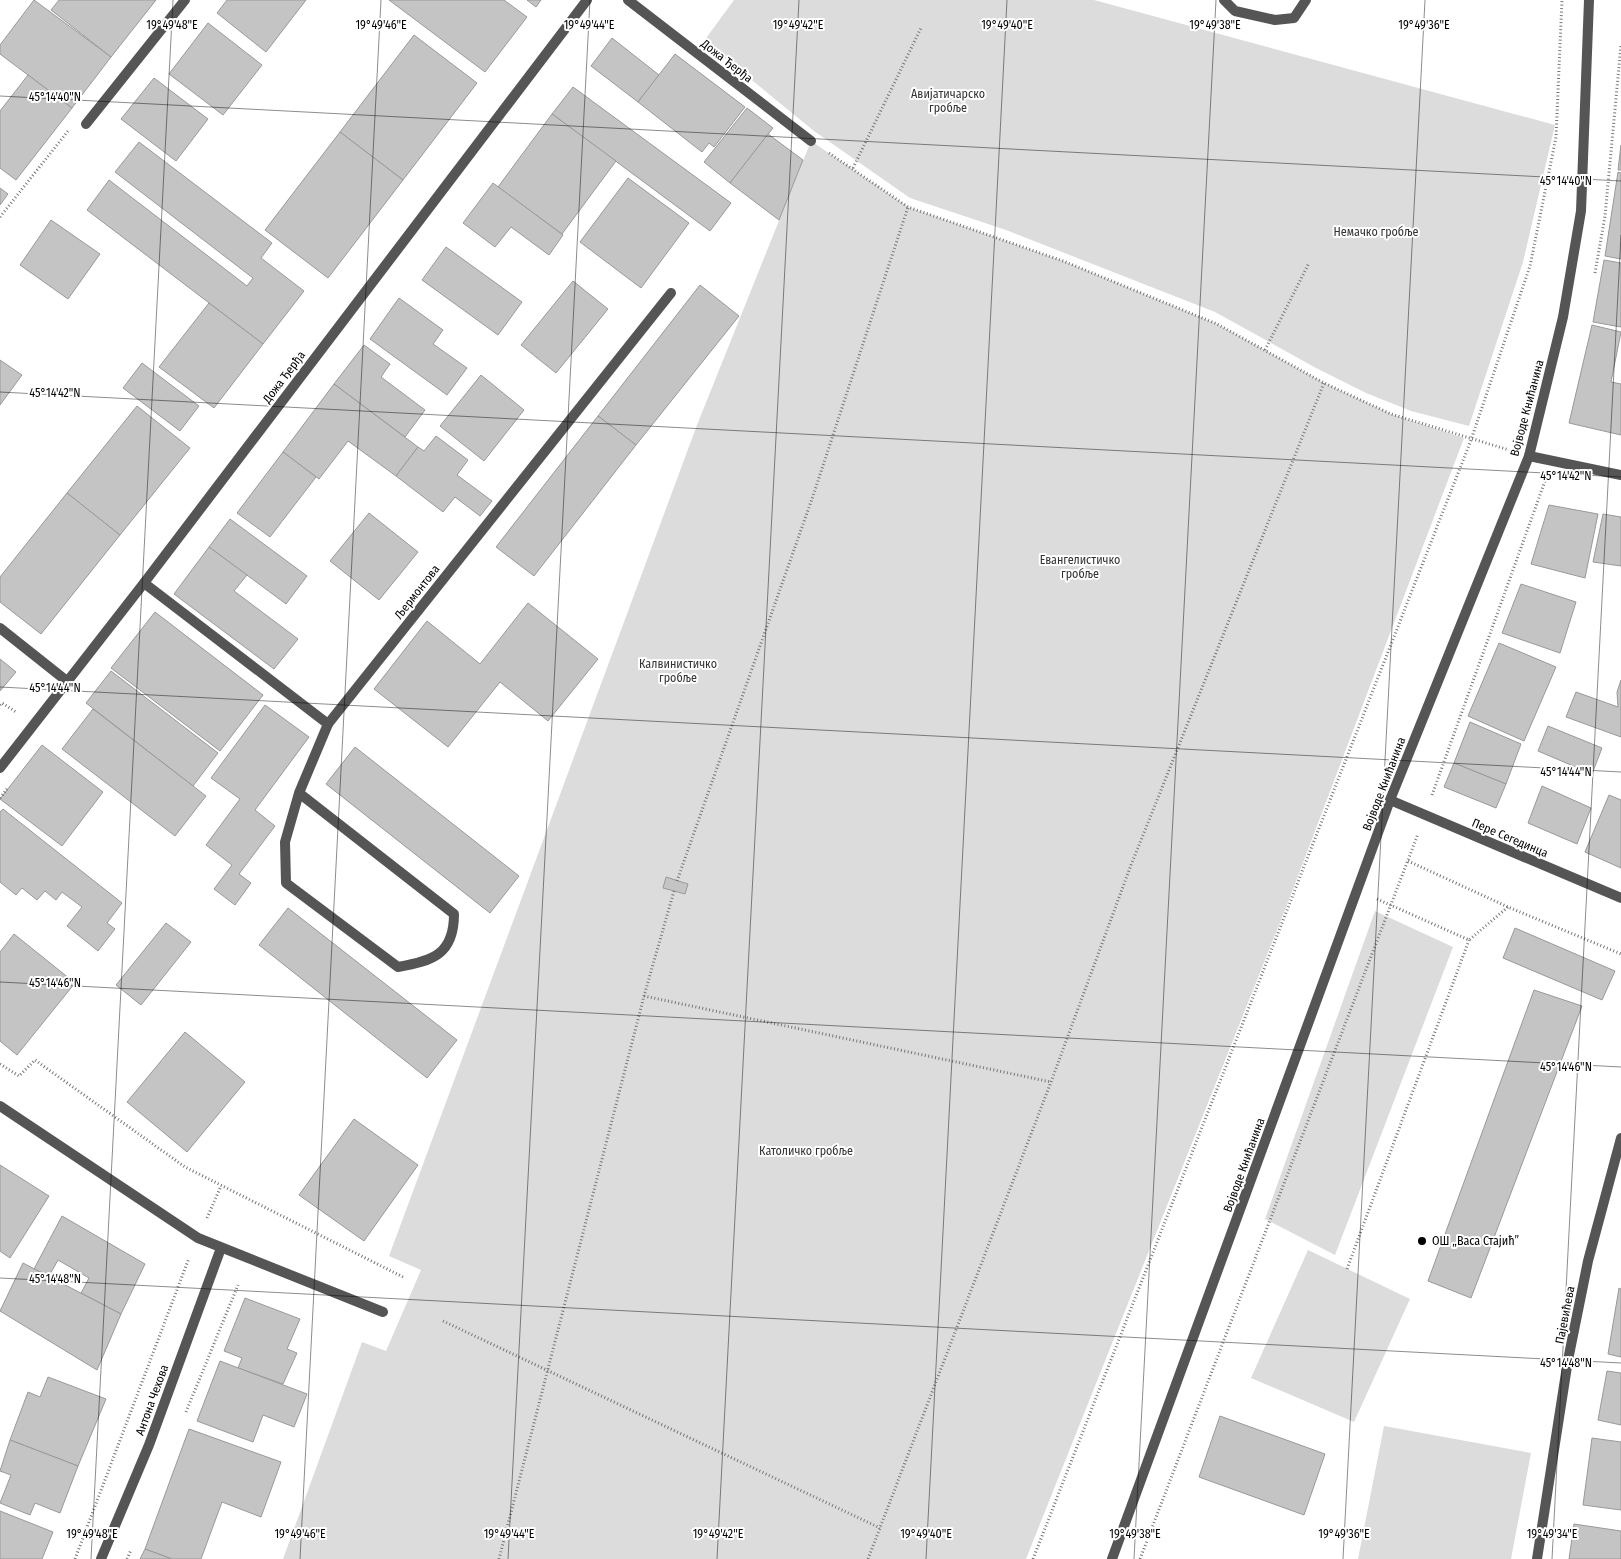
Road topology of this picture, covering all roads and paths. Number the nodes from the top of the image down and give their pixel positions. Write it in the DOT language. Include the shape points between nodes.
graph roads {
  1 [pos="185,0"];
  2 [pos="586,0"];
  3 [pos="628,0"];
  4 [pos="1224,0"];
  5 [pos="1306,0"];
  6 [pos="1562,0"];
  7 [pos="1589,0"];
  8 [pos="920,28"];
  9 [pos="86,124"];
  10 [pos="810,141"];
  11 [pos="853,168"];
  12 [pos="908,207"];
  13 [pos="0,217"];
  14 [pos="1309,263"];
  15 [pos="671,293"];
  16 [pos="1265,350"];
  17 [pos="1324,383"];
  18 [pos="1471,440"];
  19 [pos="1529,456"];
  20 [pos="1621,475"];
  21 [pos="144,583"];
  22 [pos="0,628"];
  23 [pos="68,682"];
  24 [pos="328,724"];
  25 [pos="0,768"];
  26 [pos="299,793"];
  27 [pos="1390,800"];
  28 [pos="1408,860"];
  29 [pos="677,881"];
  30 [pos="674,891"];
  31 [pos="1373,897"];
  32 [pos="1621,898"];
  33 [pos="1508,907"];
  34 [pos="1469,940"];
  35 [pos="1621,954"];
  36 [pos="644,996"];
  37 [pos="0,1064"];
  38 [pos="1051,1082"];
  39 [pos="0,1106"];
  40 [pos="1621,1138"];
  41 [pos="222,1248"];
  42 [pos="185,1268"];
  43 [pos="1347,1269"];
  44 [pos="403,1277"];
  45 [pos="383,1312"];
  46 [pos="443,1321"];
  47 [pos="547,1372"];
  48 [pos="880,1528"];
  49 [pos="75,1559"];
  50 [pos="101,1559"];
  51 [pos="499,1559"];
  52 [pos="868,1559"];
  53 [pos="1033,1559"];
  54 [pos="1112,1559"];
  55 [pos="1537,1559"];
  1 -- 9 [label="street"];
  2 -- 21 [label="street, Дожа Ђерђа"];
  3 -- 10 [label="street, Дожа Ђерђа"];
  4 -- 5 [label="street" via="1235,11 1276,20 1294,18"];
  6 -- 18 [label="path" via="1556,137 1530,266"];
  7 -- 19 [label="street, Војводе Книћанина" via="1581,211 1563,317"];
  8 -- 11 [label="path"];
  9 -- 13 [label="path" via="78,118"];
  10 -- 11 [label="path"];
  11 -- 12 [label="path"];
  12 -- 16 [label="path" via="1063,261 1217,324"];
  12 -- 29 [label="path" via="813,496"];
  14 -- 16 [label="path"];
  15 -- 24 [label="street, Љермонтова"];
  16 -- 17 [label="path"];
  17 -- 18 [label="path" via="1391,414"];
  17 -- 38 [label="path" via="1131,865"];
  18 -- 19 [label="path"];
  18 -- 53 [label="path"];
  19 -- 20 [label="street"];
  19 -- 27 [label="street, Војводе Книћанина"];
  21 -- 23 [label="street, Дожа Ђерђа"];
  21 -- 24 [label="street"];
  22 -- 23 [label="street"];
  23 -- 25 [label="street, Дожа Ђерђа"];
  24 -- 26 [label="street, Љермонтова"];
  26 -- 26 [label="street, Љермонтова" via="285,842 286,883 398,966 428,962 446,946 454,930 454,914"];
  27 -- 32 [label="street, Пере Сегединца"];
  27 -- 54 [label="street, Војводе Книћанина"];
  28 -- 33 [label="path"];
  30 -- 36 [label="path"];
  31 -- 34 [label="path"];
  33 -- 34 [label="path"];
  33 -- 35 [label="path"];
  34 -- 43 [label="path"];
  36 -- 38 [label="path"];
  36 -- 47 [label="path"];
  37 -- 44 [label="path" via="19,1076 35,1060 186,1167"];
  38 -- 48 [label="path"];
  39 -- 41 [label="street" via="198,1238"];
  40 -- 55 [label="street, Пајевићева" via="1588,1261 1570,1351"];
  41 -- 45 [label="street"];
  41 -- 50 [label="street, Антона Чехова" via="149,1445"];
  42 -- 49 [label="path"];
  46 -- 47 [label="path"];
  47 -- 48 [label="path"];
  47 -- 51 [label="path"];
  48 -- 52 [label="path"];
}
